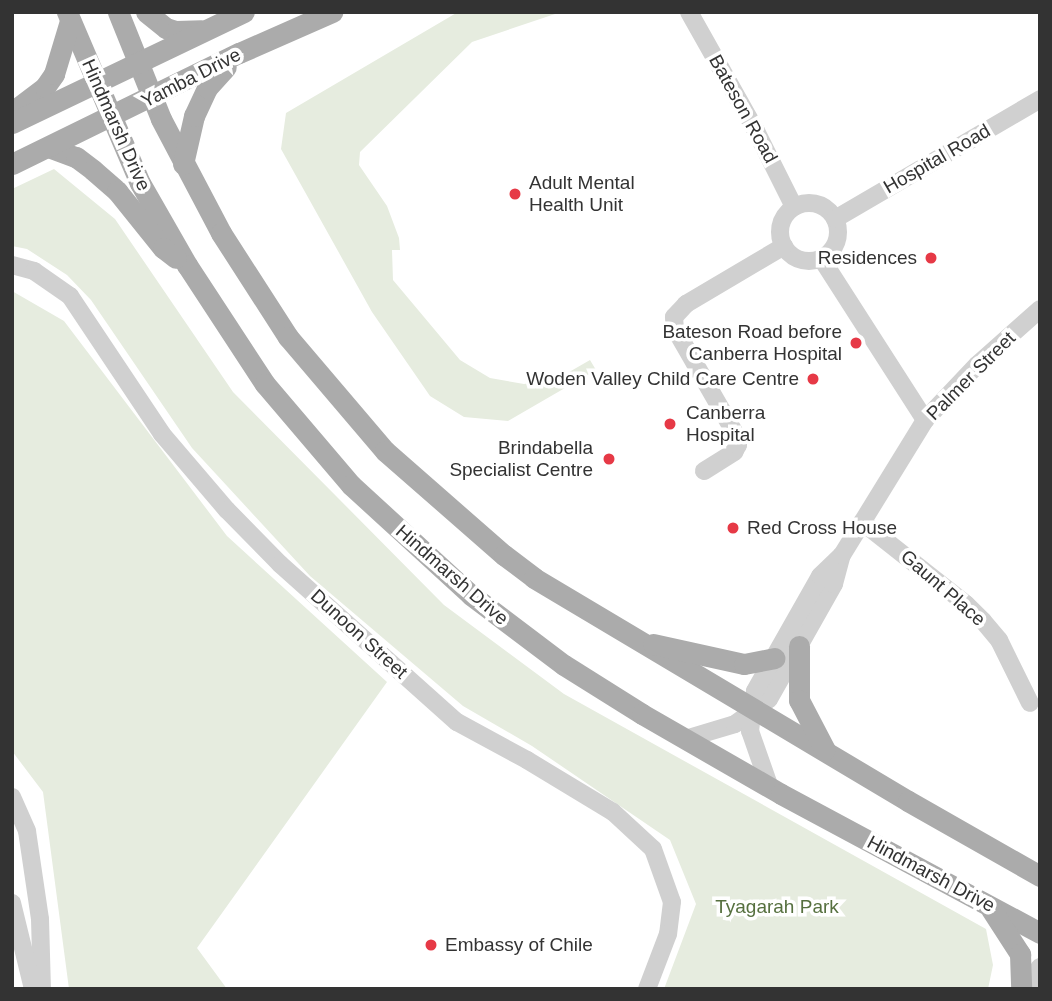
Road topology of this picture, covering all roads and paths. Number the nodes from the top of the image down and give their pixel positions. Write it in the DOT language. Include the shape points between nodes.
graph roads {
  1 [pos="118,12"];
  2 [pos="146,12"];
  3 [pos="244,12"];
  4 [pos="332,12"];
  5 [pos="689,12"];
  6 [pos="69,17"];
  7 [pos="206,29"];
  8 [pos="240,53"];
  9 [pos="139,63"];
  10 [pos="97,83"];
  11 [pos="152,99"];
  12 [pos="1040,99"];
  13 [pos="12,112"];
  14 [pos="112,117"];
  15 [pos="12,122"];
  16 [pos="48,147"];
  17 [pos="12,164"];
  18 [pos="183,164"];
  19 [pos="794,207"];
  20 [pos="835,219"];
  21 [pos="784,246"];
  22 [pos="821,258"];
  23 [pos="12,265"];
  24 [pos="187,265"];
  25 [pos="1040,309"];
  26 [pos="925,420"];
  27 [pos="704,471"];
  28 [pos="862,522"];
  29 [pos="842,555"];
  30 [pos="634,639"];
  31 [pos="799,646"];
  32 [pos="774,658"];
  33 [pos="1030,703"];
  34 [pos="754,709"];
  35 [pos="685,739"];
  36 [pos="825,750"];
  37 [pos="770,788"];
  38 [pos="12,797"];
  39 [pos="1037,878"];
  40 [pos="12,903"];
  41 [pos="988,905"];
  42 [pos="1040,933"];
  43 [pos="1040,967"];
  44 [pos="33,989"];
  45 [pos="42,989"];
  46 [pos="647,989"];
  47 [pos="1023,989"];
  1 -- 9 [label="main road"];
  2 -- 7 [label="main road" via="158,24 176,31"];
  3 -- 7 [label="main road, Yamba Drive"];
  4 -- 8 [label="main road, Yamba Drive"];
  5 -- 19 [label="street, Bateson Road"];
  6 -- 10 [label="main road, Hindmarsh Drive"];
  6 -- 13 [label="main road" via="54,74 45,87"];
  7 -- 9 [label="main road, Yamba Drive"];
  8 -- 11 [label="main road, Yamba Drive"];
  8 -- 18 [label="main road" via="206,88"];
  9 -- 10 [label="main road, Yamba Drive"];
  9 -- 11 [label="main road"];
  10 -- 14 [label="main road, Hindmarsh Drive"];
  10 -- 15 [label="main road, Yamba Drive"];
  11 -- 14 [label="main road, Yamba Drive"];
  11 -- 18 [label="main road"];
  12 -- 20 [label="street, Hospital Road"];
  14 -- 16 [label="main road, Yamba Drive"];
  14 -- 24 [label="main road, Hindmarsh Drive" via="140,183"];
  16 -- 17 [label="main road, Yamba Drive"];
  16 -- 24 [label="main road" via="76,157 93,170 125,200 163,248"];
  18 -- 30 [label="main road" via="288,337 384,451 503,555"];
  19 -- 20 [label="street" via="821,206"];
  19 -- 21 [label="street" via="780,229"];
  20 -- 22 [label="street" via="837,237"];
  21 -- 22 [label="street" via="796,258"];
  21 -- 27 [label="street" via="686,304 674,317 675,330 738,445"];
  22 -- 26 [label="street"];
  23 -- 46 [label="street, Dunoon Street" via="34,271 70,296 162,434 280,564 457,722 613,812 653,849 671,902 668,934"];
  24 -- 35 [label="main road, Hindmarsh Drive" via="265,384 351,485 471,595 564,665"];
  25 -- 26 [label="street, Palmer Street"];
  26 -- 28 [label="street, Palmer Street"];
  28 -- 29 [label="street, Palmer Street"];
  28 -- 33 [label="street, Gaunt Place" via="983,621 999,640"];
  29 -- 31 [label="street, Palmer Street" via="834,584"];
  29 -- 32 [label="street, Palmer Street" via="820,576"];
  30 -- 32 [label="main road" via="744,664"];
  30 -- 34 [label="main road"];
  31 -- 34 [label="street, Palmer Street" via="769,699"];
  31 -- 36 [label="main road" via="799,700"];
  32 -- 34 [label="street, Palmer Street" via="755,691"];
  34 -- 35 [label="street, Palmer Street" via="735,724"];
  34 -- 36 [label="main road"];
  34 -- 37 [label="street, Palmer Street" via="750,731"];
  35 -- 37 [label="main road, Hindmarsh Drive"];
  36 -- 39 [label="main road"];
  37 -- 41 [label="main road, Hindmarsh Drive"];
  38 -- 45 [label="street" via="27,831 40,919"];
  40 -- 44 [label="street"];
  41 -- 42 [label="main road, Hindmarsh Drive"];
  41 -- 47 [label="main road" via="1020,954"];
  43 -- 47 [label="street"];
}
